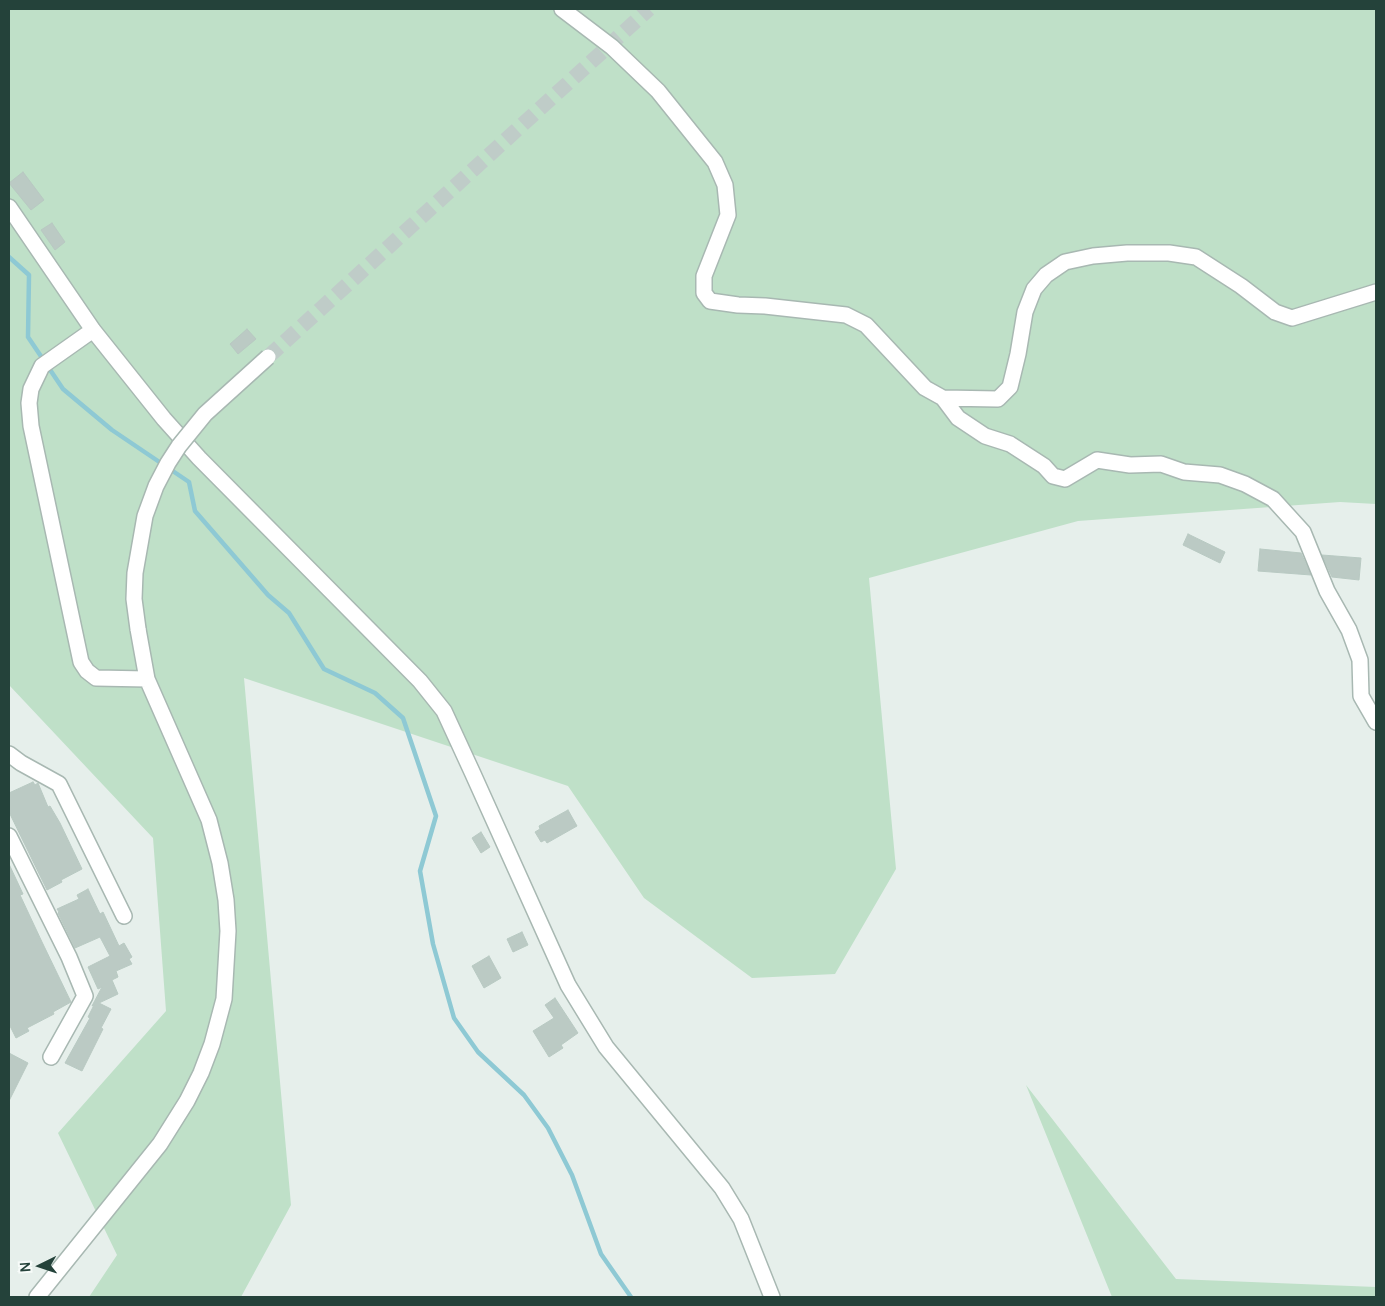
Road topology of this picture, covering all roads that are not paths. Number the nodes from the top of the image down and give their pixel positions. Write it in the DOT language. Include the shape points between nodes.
graph roads {
  1 [pos="562,9"];
  2 [pos="9,206"];
  3 [pos="1376,292"];
  4 [pos="93,330"];
  5 [pos="268,357"];
  6 [pos="943,398"];
  7 [pos="147,679"];
  8 [pos="1376,722"];
  9 [pos="9,754"];
  10 [pos="9,836"];
  11 [pos="124,916"];
  12 [pos="50,1057"];
  13 [pos="37,1297"];
  14 [pos="772,1297"];
  1 -- 6 [label="street" via="612,48 658,91 715,162 725,185 728,215 704,276 704,293 710,301 846,315 866,325 925,388"];
  2 -- 4 [label="street"];
  3 -- 6 [label="street" via="1292,318 1275,312 1196,257 1127,253 1065,262 1046,275 1034,289 1025,312 1010,387 998,398"];
  4 -- 7 [label="street" via="42,366 31,389 31,426 81,662 96,678"];
  4 -- 14 [label="street" via="199,458 420,681 444,712 568,985 606,1047 727,1196 741,1219"];
  5 -- 7 [label="street, bridge" via="205,414 179,446 160,478 145,516 134,599"];
  6 -- 8 [label="street" via="958,418 986,436 1010,444 1044,466 1053,476 1066,479 1097,460 1130,465 1160,464 1184,472 1220,475 1272,499 1303,532 1327,591 1349,630 1360,660 1361,696"];
  7 -- 13 [label="street" via="209,820 220,863 228,931 224,999 202,1073 187,1101 164,1137"];
  9 -- 11 [label="street" via="59,784"];
  10 -- 12 [label="street" via="85,996"];
}
